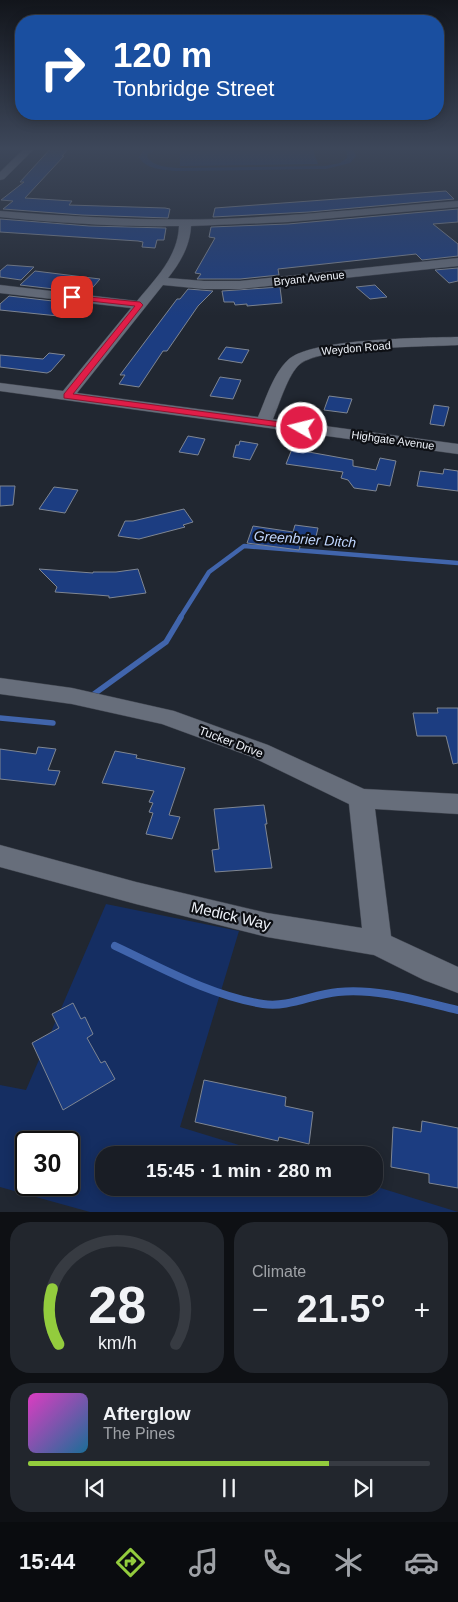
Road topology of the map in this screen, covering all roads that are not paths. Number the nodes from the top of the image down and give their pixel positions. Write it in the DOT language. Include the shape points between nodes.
graph roads {
  1 [pos="458,204"];
  2 [pos="0,214"];
  3 [pos="186,223"];
  4 [pos="458,262"];
  5 [pos="160,281"];
  6 [pos="0,289"];
  7 [pos="140,305"];
  8 [pos="458,341"];
  9 [pos="0,387"];
  10 [pos="68,396"];
  11 [pos="264,422"];
  12 [pos="458,449"];
  13 [pos="0,686"];
  14 [pos="361,799"];
  15 [pos="458,804"];
  16 [pos="0,856"];
  17 [pos="378,943"];
  18 [pos="458,980"];
  1 -- 3 [label="street"];
  2 -- 3 [label="street" via="84,221"];
  3 -- 5 [label="street" via="181,248"];
  4 -- 5 [label="street, Bryant Avenue" via="240,285"];
  5 -- 7 [label="street"];
  6 -- 7 [label="street"];
  7 -- 10 [label="street"];
  8 -- 11 [label="street, Weydon Road" via="339,348 308,354 289,368"];
  9 -- 10 [label="street, Highgate Avenue"];
  10 -- 11 [label="street, Highgate Avenue"];
  11 -- 12 [label="street, Highgate Avenue"];
  13 -- 14 [label="street, Tucker Drive" via="72,696 166,717 260,752"];
  14 -- 15 [label="street, Tucker Drive"];
  14 -- 17 [label="street"];
  16 -- 17 [label="street, Medick Way" via="267,925"];
  17 -- 18 [label="street, Medick Way"];
}
